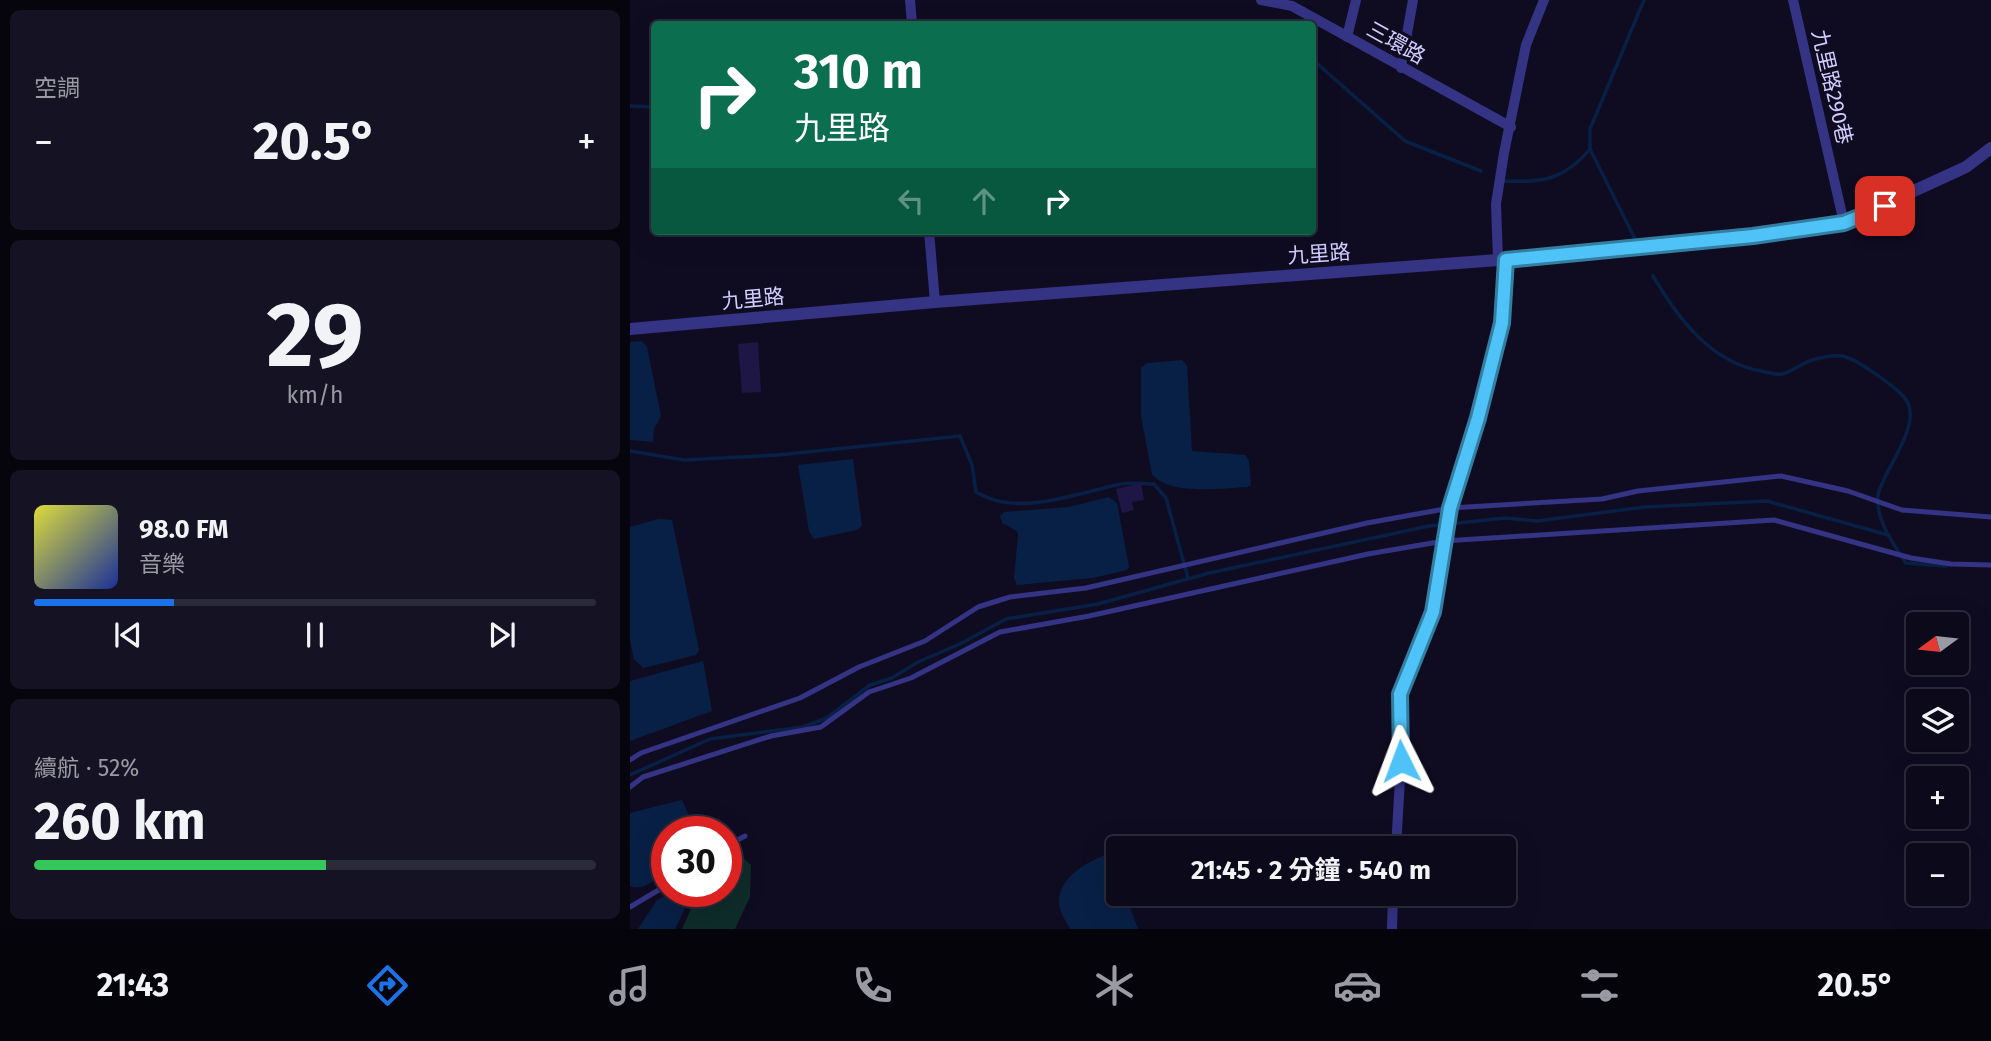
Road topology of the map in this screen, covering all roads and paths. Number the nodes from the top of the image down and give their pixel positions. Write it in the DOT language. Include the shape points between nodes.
graph roads {
  1 [pos="910,0"];
  2 [pos="1261,0"];
  3 [pos="1356,0"];
  4 [pos="1413,0"];
  5 [pos="1544,0"];
  6 [pos="1793,0"];
  7 [pos="1293,3"];
  8 [pos="912,21"];
  9 [pos="1346,37"];
  10 [pos="1401,68"];
  11 [pos="1511,127"];
  12 [pos="1991,148"];
  13 [pos="1844,223"];
  14 [pos="929,235"];
  15 [pos="1502,260"];
  16 [pos="935,302"];
  17 [pos="630,329"];
  18 [pos="1450,508"];
  19 [pos="1991,517"];
  20 [pos="1444,541"];
  21 [pos="1991,565"];
  22 [pos="630,760"];
  23 [pos="630,787"];
  24 [pos="745,836"];
  25 [pos="1397,836"];
  26 [pos="742,838"];
  27 [pos="651,895"];
  28 [pos="1393,906"];
  29 [pos="630,907"];
  30 [pos="1392,929"];
  1 -- 8 [label="street"];
  2 -- 7 [label="street, 三環路"];
  3 -- 9 [label="street"];
  4 -- 10 [label="street"];
  5 -- 11 [label="street" via="1526,45"];
  6 -- 13 [label="street, 九里路290巷"];
  7 -- 9 [label="street, 三環路"];
  9 -- 10 [label="street, 三環路"];
  10 -- 11 [label="street, 三環路"];
  11 -- 15 [label="street" via="1496,204"];
  12 -- 13 [label="street, 九里路" via="1966,167"];
  13 -- 15 [label="street, 九里路"];
  14 -- 16 [label="street"];
  15 -- 16 [label="street, 九里路"];
  15 -- 18 [label="street" via="1502,323"];
  16 -- 17 [label="street, 九里路"];
  18 -- 19 [label="lane" via="1602,499 1782,476 1848,491 1902,510"];
  18 -- 20 [label="street"];
  18 -- 22 [label="lane" via="1086,588 1010,597 978,607 925,641 859,667 800,698 641,752"];
  20 -- 21 [label="lane" via="1774,520 1911,558"];
  20 -- 23 [label="lane" via="1000,632 911,678 869,692 821,727 771,736 643,777"];
  20 -- 25 [label="street" via="1433,612 1400,694"];
  24 -- 26 [label="lane"];
  27 -- 29 [label="lane"];
  28 -- 30 [label="street"];
}
